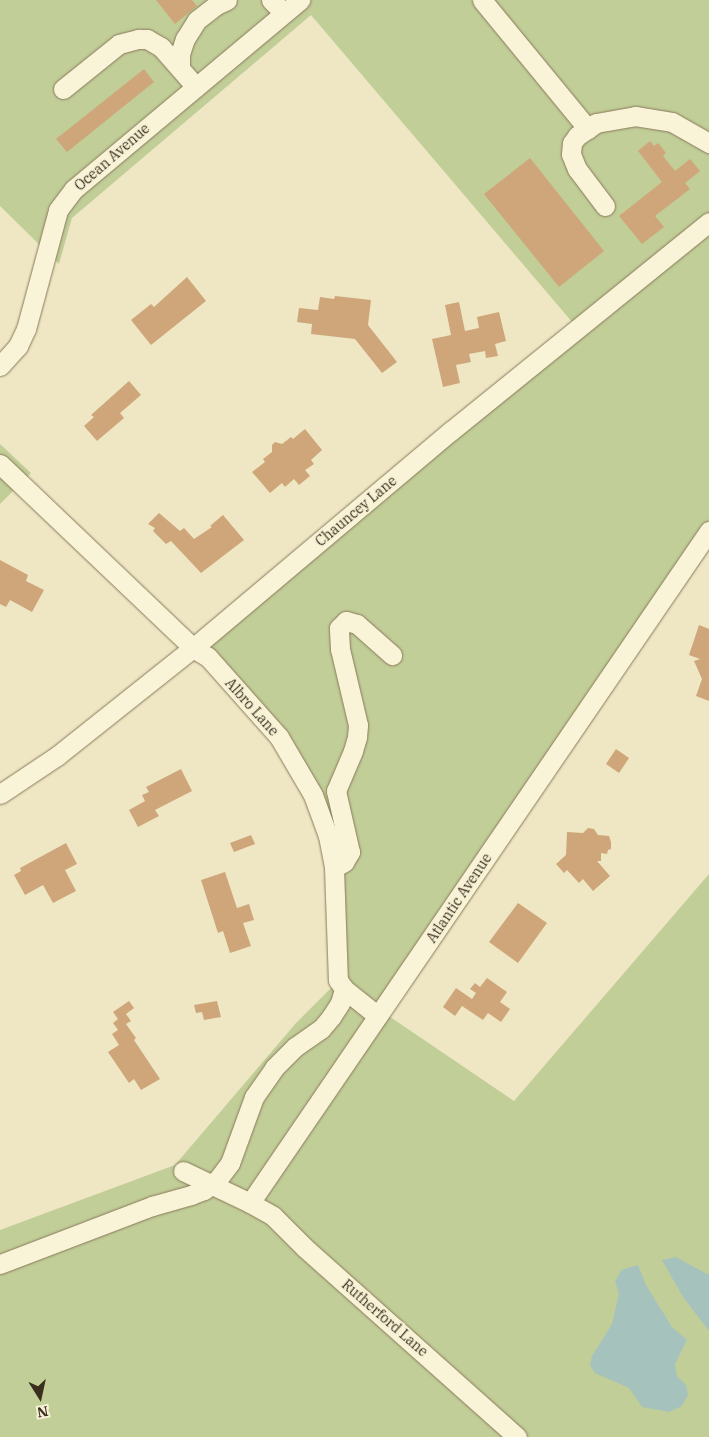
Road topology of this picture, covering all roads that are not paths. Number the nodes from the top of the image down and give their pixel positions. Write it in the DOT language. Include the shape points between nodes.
graph roads {
  1 [pos="300,0"];
  2 [pos="482,0"];
  3 [pos="224,1"];
  4 [pos="278,6"];
  5 [pos="180,67"];
  6 [pos="196,87"];
  7 [pos="63,89"];
  8 [pos="588,129"];
  9 [pos="709,143"];
  10 [pos="605,206"];
  11 [pos="709,222"];
  12 [pos="0,366"];
  13 [pos="0,464"];
  14 [pos="709,531"];
  15 [pos="193,648"];
  16 [pos="392,655"];
  17 [pos="0,794"];
  18 [pos="334,868"];
  19 [pos="344,989"];
  20 [pos="378,1016"];
  21 [pos="183,1171"];
  22 [pos="211,1184"];
  23 [pos="250,1202"];
  24 [pos="0,1264"];
  25 [pos="517,1437"];
  1 -- 4 [label="street, Ocean Avenue"];
  2 -- 8 [label="street"];
  3 -- 5 [label="street" via="198,20 185,39"];
  4 -- 6 [label="street, Ocean Avenue"];
  5 -- 6 [label="street"];
  5 -- 7 [label="street" via="161,47 147,39 138,39 119,44"];
  6 -- 12 [label="street, Ocean Avenue" via="74,189 58,210 26,329 18,346"];
  8 -- 9 [label="street" via="596,123 635,116 672,122"];
  8 -- 10 [label="street" via="572,142 571,154 577,169"];
  11 -- 15 [label="street, Chauncey Lane" via="450,432"];
  13 -- 15 [label="street, Albro Lane"];
  14 -- 20 [label="street, Atlantic Avenue"];
  15 -- 17 [label="street, Chauncey Lane" via="56,756"];
  15 -- 18 [label="street, Albro Lane" via="208,658 279,737 314,795 328,836"];
  16 -- 18 [label="street" via="357,624 346,621 339,628 340,649 358,737 336,792 350,852 344,862"];
  18 -- 19 [label="street, Albro Lane" via="338,917 337,976"];
  19 -- 20 [label="street"];
  19 -- 22 [label="street" via="340,1003 321,1029 294,1048 274,1068 254,1097 230,1163"];
  20 -- 23 [label="street, Atlantic Avenue"];
  21 -- 22 [label="street"];
  22 -- 23 [label="street"];
  22 -- 24 [label="street" via="191,1195 152,1206"];
  23 -- 25 [label="street, Rutherford Lane" via="273,1216"];
}
